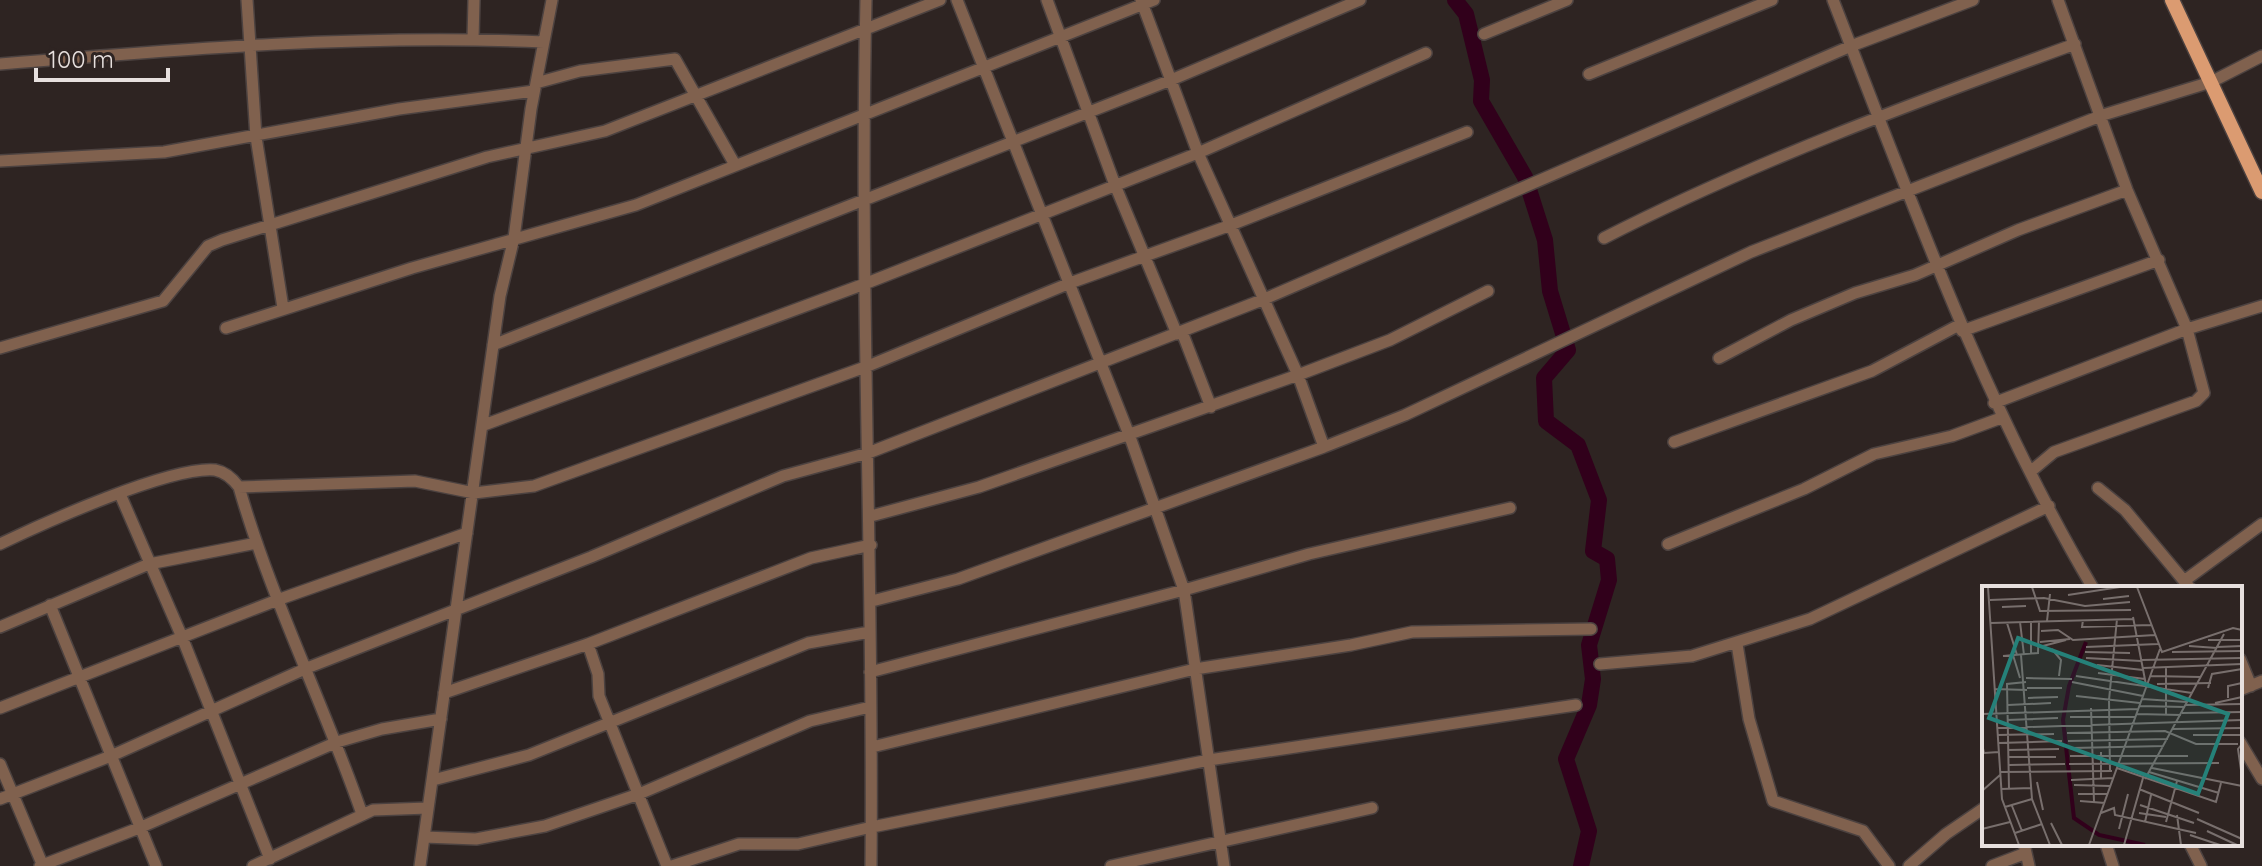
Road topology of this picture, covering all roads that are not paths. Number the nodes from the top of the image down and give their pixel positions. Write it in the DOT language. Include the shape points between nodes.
graph roads {
  1 [pos="247,0"];
  2 [pos="474,0"];
  3 [pos="552,0"];
  4 [pos="866,0"];
  5 [pos="940,0"];
  6 [pos="957,0"];
  7 [pos="1047,0"];
  8 [pos="1360,0"];
  9 [pos="1567,0"];
  10 [pos="1772,0"];
  11 [pos="1833,0"];
  12 [pos="1973,0"];
  13 [pos="2058,0"];
  14 [pos="2172,0"];
  15 [pos="1146,1"];
  16 [pos="865,32"];
  17 [pos="1484,34"];
  18 [pos="1062,37"];
  19 [pos="473,39"];
  20 [pos="544,42"];
  21 [pos="248,43"];
  22 [pos="2075,44"];
  23 [pos="1851,46"];
  24 [pos="1426,53"];
  25 [pos="2262,56"];
  26 [pos="0,64"];
  27 [pos="984,69"];
  28 [pos="1589,74"];
  29 [pos="1171,80"];
  30 [pos="2211,82"];
  31 [pos="535,87"];
  32 [pos="694,95"];
  33 [pos="1090,112"];
  34 [pos="863,115"];
  35 [pos="2103,115"];
  36 [pos="1878,118"];
  37 [pos="1467,132"];
  38 [pos="256,137"];
  39 [pos="1012,143"];
  40 [pos="526,148"];
  41 [pos="1198,153"];
  42 [pos="0,161"];
  43 [pos="734,163"];
  44 [pos="1115,185"];
  45 [pos="2127,190"];
  46 [pos="2262,192"];
  47 [pos="1907,193"];
  48 [pos="866,200"];
  49 [pos="1042,213"];
  50 [pos="271,223"];
  51 [pos="1231,225"];
  52 [pos="514,238"];
  53 [pos="1604,238"];
  54 [pos="1146,254"];
  55 [pos="2159,260"];
  56 [pos="1937,265"];
  57 [pos="867,283"];
  58 [pos="1070,283"];
  59 [pos="1488,291"];
  60 [pos="1262,300"];
  61 [pos="2262,306"];
  62 [pos="283,308"];
  63 [pos="226,328"];
  64 [pos="1961,328"];
  65 [pos="2187,329"];
  66 [pos="1180,333"];
  67 [pos="493,345"];
  68 [pos="0,348"];
  69 [pos="1719,358"];
  70 [pos="1099,365"];
  71 [pos="868,366"];
  72 [pos="1298,375"];
  73 [pos="1994,403"];
  74 [pos="1211,407"];
  75 [pos="2001,418"];
  76 [pos="484,425"];
  77 [pos="1130,437"];
  78 [pos="1674,442"];
  79 [pos="1324,447"];
  80 [pos="868,453"];
  81 [pos="2030,472"];
  82 [pos="239,487"];
  83 [pos="2098,488"];
  84 [pos="474,493"];
  85 [pos="120,494"];
  86 [pos="1155,505"];
  87 [pos="2049,506"];
  88 [pos="1510,508"];
  89 [pos="871,516"];
  90 [pos="2262,524"];
  91 [pos="467,533"];
  92 [pos="257,543"];
  93 [pos="0,544"];
  94 [pos="1668,544"];
  95 [pos="871,545"];
  96 [pos="149,564"];
  97 [pos="2187,584"];
  98 [pos="2092,586"];
  99 [pos="1184,590"];
  100 [pos="280,599"];
  101 [pos="872,601"];
  102 [pos="50,605"];
  103 [pos="457,611"];
  104 [pos="0,627"];
  105 [pos="1591,629"];
  106 [pos="870,632"];
  107 [pos="182,637"];
  108 [pos="588,644"];
  109 [pos="1737,644"];
  110 [pos="1600,664"];
  111 [pos="2242,664"];
  112 [pos="307,668"];
  113 [pos="1195,669"];
  114 [pos="870,672"];
  115 [pos="79,675"];
  116 [pos="2251,686"];
  117 [pos="444,693"];
  118 [pos="1576,705"];
  119 [pos="870,707"];
  120 [pos="0,708"];
  121 [pos="209,711"];
  122 [pos="441,719"];
  123 [pos="611,722"];
  124 [pos="337,742"];
  125 [pos="2242,745"];
  126 [pos="872,747"];
  127 [pos="111,756"];
  128 [pos="1209,760"];
  129 [pos="0,764"];
  130 [pos="2262,779"];
  131 [pos="433,780"];
  132 [pos="238,784"];
  133 [pos="14,794"];
  134 [pos="639,794"];
  135 [pos="0,799"];
  136 [pos="428,808"];
  137 [pos="1372,808"];
  138 [pos="1982,809"];
  139 [pos="362,814"];
  140 [pos="872,827"];
  141 [pos="139,828"];
  142 [pos="424,837"];
  143 [pos="1220,840"];
  144 [pos="2107,846"];
  145 [pos="2191,846"];
  146 [pos="871,847"];
  147 [pos="2025,849"];
  148 [pos="270,859"];
  149 [pos="42,866"];
  150 [pos="156,866"];
  151 [pos="253,866"];
  152 [pos="420,866"];
  153 [pos="669,866"];
  154 [pos="871,866"];
  155 [pos="881,866"];
  156 [pos="1111,866"];
  157 [pos="1224,866"];
  158 [pos="1889,866"];
  159 [pos="1909,866"];
  160 [pos="1992,866"];
  161 [pos="2029,866"];
  162 [pos="2113,866"];
  163 [pos="2201,866"];
  1 -- 21 [label="street"];
  2 -- 19 [label="street"];
  3 -- 20 [label="street"];
  4 -- 16 [label="street"];
  5 -- 16 [label="street"];
  6 -- 27 [label="street"];
  7 -- 18 [label="street"];
  8 -- 29 [label="street"];
  9 -- 17 [label="street"];
  10 -- 28 [label="street"];
  11 -- 23 [label="street"];
  12 -- 23 [label="street"];
  13 -- 22 [label="street"];
  14 -- 30 [label="main road"];
  15 -- 18 [label="street"];
  15 -- 29 [label="street"];
  16 -- 32 [label="street"];
  16 -- 34 [label="street"];
  18 -- 27 [label="street"];
  18 -- 33 [label="street"];
  19 -- 20 [label="street"];
  19 -- 21 [label="street"];
  20 -- 31 [label="street"];
  21 -- 26 [label="street"];
  21 -- 38 [label="street"];
  22 -- 35 [label="street"];
  22 -- 36 [label="street"];
  23 -- 36 [label="street"];
  23 -- 60 [label="street"];
  24 -- 41 [label="street"];
  25 -- 30 [label="street"];
  27 -- 34 [label="street"];
  27 -- 39 [label="street"];
  29 -- 33 [label="street"];
  29 -- 41 [label="street"];
  30 -- 35 [label="street"];
  30 -- 46 [label="main road"];
  31 -- 32 [label="street" via="580,71 675,59"];
  31 -- 38 [label="street"];
  31 -- 40 [label="street"];
  32 -- 40 [label="street" via="605,131"];
  32 -- 43 [label="street"];
  33 -- 39 [label="street"];
  33 -- 44 [label="street"];
  34 -- 43 [label="street"];
  34 -- 48 [label="street"];
  35 -- 45 [label="street"];
  35 -- 47 [label="street"];
  36 -- 47 [label="street"];
  36 -- 53 [label="street" via="1686,196"];
  37 -- 51 [label="street"];
  38 -- 42 [label="street" via="164,152"];
  38 -- 50 [label="street"];
  39 -- 48 [label="street"];
  39 -- 49 [label="street"];
  40 -- 50 [label="street"];
  40 -- 52 [label="street"];
  41 -- 44 [label="street"];
  41 -- 51 [label="street"];
  43 -- 52 [label="street" via="636,205"];
  44 -- 49 [label="street"];
  44 -- 54 [label="street"];
  45 -- 55 [label="street"];
  45 -- 56 [label="street"];
  47 -- 56 [label="street"];
  47 -- 79 [label="street" via="1751,252 1405,415"];
  48 -- 57 [label="street"];
  48 -- 67 [label="street"];
  49 -- 57 [label="street"];
  49 -- 58 [label="street"];
  50 -- 62 [label="street"];
  50 -- 68 [label="street" via="208,246 163,301"];
  51 -- 54 [label="street"];
  51 -- 60 [label="street"];
  52 -- 62 [label="street"];
  52 -- 67 [label="street"];
  54 -- 58 [label="street"];
  54 -- 66 [label="street"];
  55 -- 64 [label="street"];
  55 -- 65 [label="street"];
  56 -- 64 [label="street"];
  56 -- 69 [label="street" via="1791,320"];
  57 -- 71 [label="street"];
  57 -- 76 [label="street"];
  58 -- 70 [label="street"];
  58 -- 71 [label="street"];
  59 -- 72 [label="street" via="1390,340"];
  60 -- 66 [label="street"];
  60 -- 72 [label="street"];
  61 -- 65 [label="street"];
  62 -- 63 [label="street"];
  64 -- 73 [label="street"];
  64 -- 78 [label="street" via="1872,371"];
  65 -- 73 [label="street"];
  65 -- 81 [label="street" via="2204,393 2054,452"];
  66 -- 70 [label="street"];
  66 -- 74 [label="street"];
  67 -- 76 [label="street"];
  70 -- 77 [label="street"];
  70 -- 80 [label="street"];
  71 -- 80 [label="street"];
  71 -- 84 [label="street" via="534,486"];
  72 -- 74 [label="street"];
  72 -- 79 [label="street"];
  73 -- 75 [label="street"];
  74 -- 77 [label="street"];
  75 -- 81 [label="street"];
  75 -- 94 [label="street" via="1874,454 1804,489"];
  76 -- 84 [label="street"];
  77 -- 86 [label="street"];
  77 -- 89 [label="street"];
  79 -- 86 [label="street"];
  80 -- 89 [label="street"];
  80 -- 103 [label="street" via="783,476"];
  81 -- 87 [label="street"];
  82 -- 84 [label="street" via="415,481"];
  82 -- 85 [label="street" via="224,473 197,471"];
  82 -- 92 [label="street"];
  83 -- 97 [label="street" via="2125,510"];
  84 -- 91 [label="street"];
  85 -- 93 [label="street"];
  85 -- 96 [label="street"];
  86 -- 99 [label="street"];
  86 -- 101 [label="street" via="958,579"];
  87 -- 98 [label="street"];
  87 -- 109 [label="street" via="1832,609"];
  88 -- 99 [label="street" via="1309,554"];
  89 -- 95 [label="street"];
  90 -- 97 [label="street"];
  91 -- 100 [label="street"];
  91 -- 103 [label="street"];
  92 -- 96 [label="street"];
  92 -- 100 [label="street"];
  95 -- 101 [label="street"];
  95 -- 108 [label="street" via="811,558"];
  96 -- 102 [label="street"];
  96 -- 107 [label="street"];
  99 -- 113 [label="street"];
  99 -- 114 [label="street"];
  100 -- 107 [label="street"];
  100 -- 112 [label="street"];
  101 -- 106 [label="street"];
  102 -- 104 [label="street"];
  102 -- 115 [label="street"];
  103 -- 112 [label="street"];
  103 -- 117 [label="street"];
  105 -- 113 [label="street" via="1412,632"];
  106 -- 114 [label="street"];
  106 -- 123 [label="street" via="808,643"];
  107 -- 115 [label="street"];
  107 -- 121 [label="street"];
  108 -- 117 [label="street"];
  108 -- 123 [label="street" via="599,696"];
  109 -- 110 [label="street" via="1661,660"];
  109 -- 158 [label="street" via="1749,719 1773,801 1863,831"];
  111 -- 116 [label="street"];
  112 -- 121 [label="street"];
  112 -- 124 [label="street"];
  113 -- 126 [label="street"];
  113 -- 128 [label="street"];
  114 -- 119 [label="street"];
  115 -- 120 [label="street"];
  115 -- 127 [label="street"];
  117 -- 122 [label="street"];
  118 -- 128 [label="street"];
  119 -- 126 [label="street"];
  119 -- 134 [label="street" via="810,721"];
  121 -- 127 [label="street"];
  121 -- 132 [label="street"];
  122 -- 124 [label="street"];
  122 -- 131 [label="street"];
  123 -- 131 [label="street" via="529,755"];
  123 -- 134 [label="street"];
  124 -- 132 [label="street"];
  124 -- 139 [label="street"];
  125 -- 130 [label="street"];
  126 -- 140 [label="street"];
  127 -- 133 [label="street"];
  127 -- 141 [label="street"];
  128 -- 140 [label="street"];
  128 -- 143 [label="street"];
  129 -- 133 [label="street"];
  131 -- 136 [label="street"];
  132 -- 141 [label="street"];
  132 -- 148 [label="street"];
  133 -- 135 [label="street"];
  133 -- 149 [label="street"];
  134 -- 142 [label="street" via="504,835"];
  134 -- 153 [label="street"];
  136 -- 139 [label="street" via="393,807"];
  136 -- 142 [label="street"];
  137 -- 143 [label="street"];
  138 -- 159 [label="street"];
  139 -- 148 [label="street"];
  140 -- 146 [label="street"];
  140 -- 153 [label="street" via="798,844 739,844"];
  141 -- 149 [label="street"];
  141 -- 150 [label="street"];
  142 -- 152 [label="street"];
  143 -- 156 [label="street"];
  143 -- 157 [label="street"];
  144 -- 162 [label="street"];
  145 -- 163 [label="street"];
  146 -- 154 [label="street"];
  146 -- 155 [label="street"];
  147 -- 160 [label="street"];
  147 -- 161 [label="street"];
  148 -- 151 [label="street"];
}
